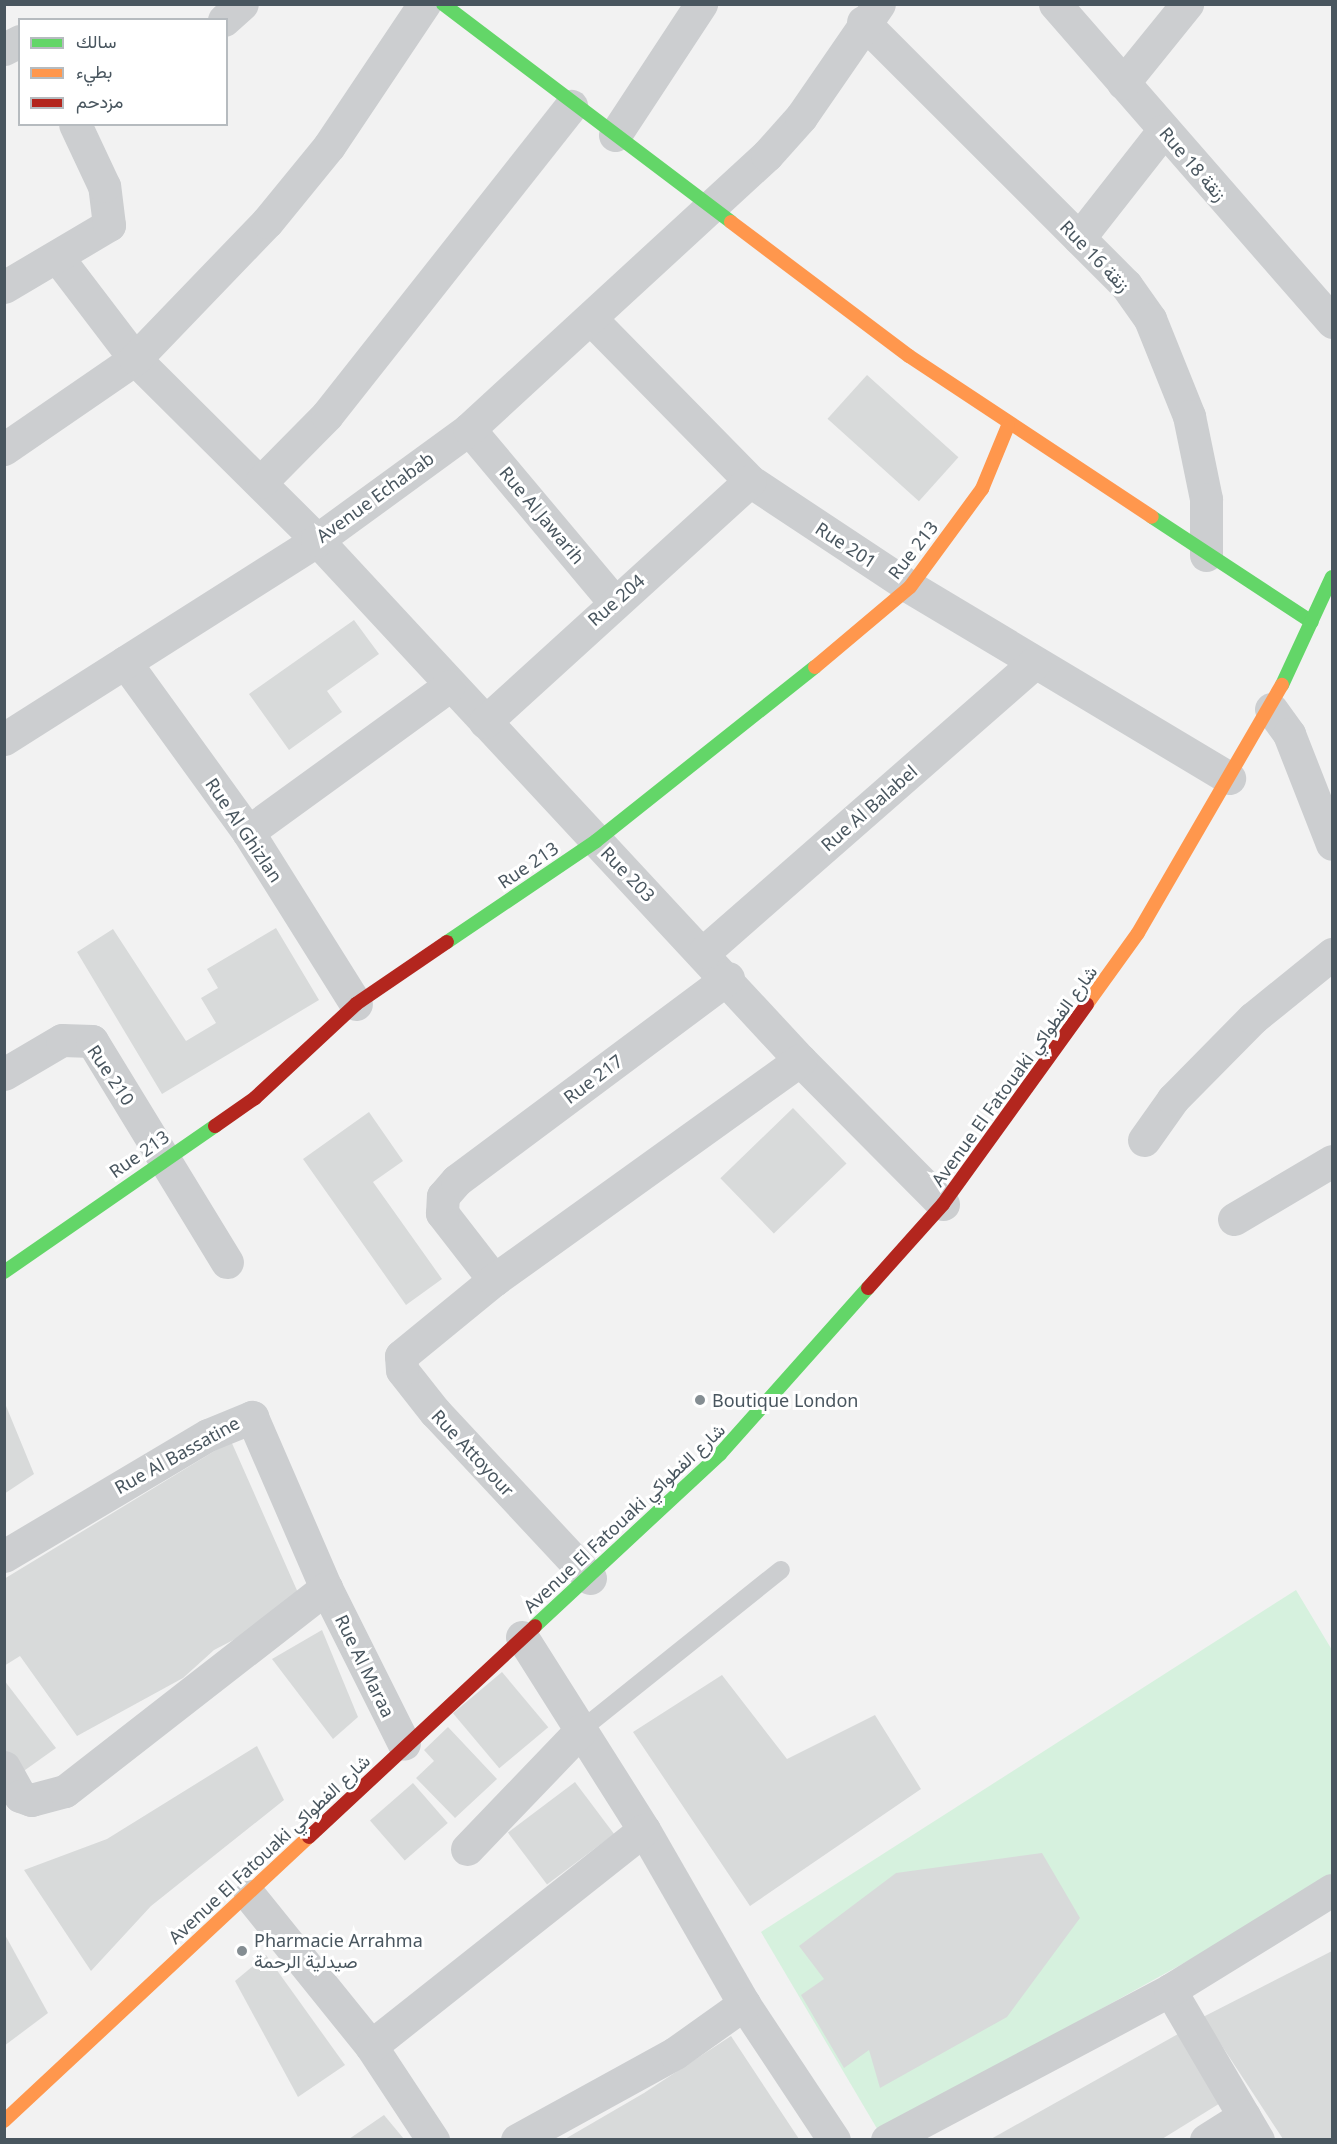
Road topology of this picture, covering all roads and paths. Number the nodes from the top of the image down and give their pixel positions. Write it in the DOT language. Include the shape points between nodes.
graph roads {
  1 [pos="242,4"];
  2 [pos="424,4"];
  3 [pos="443,4"];
  4 [pos="701,4"];
  5 [pos="1055,4"];
  6 [pos="1187,4"];
  7 [pos="871,13"];
  8 [pos="226,18"];
  9 [pos="18,42"];
  10 [pos="4,49"];
  11 [pos="1123,83"];
  12 [pos="571,106"];
  13 [pos="81,127"];
  14 [pos="1163,131"];
  15 [pos="615,135"];
  16 [pos="707,205"];
  17 [pos="1079,238"];
  18 [pos="58,258"];
  19 [pos="4,287"];
  20 [pos="591,320"];
  21 [pos="1332,322"];
  22 [pos="135,358"];
  23 [pos="1008,426"];
  24 [pos="469,429"];
  25 [pos="4,449"];
  26 [pos="750,481"];
  27 [pos="261,482"];
  28 [pos="317,540"];
  29 [pos="1206,555"];
  30 [pos="1332,577"];
  31 [pos="910,587"];
  32 [pos="614,602"];
  33 [pos="1312,622"];
  34 [pos="125,662"];
  35 [pos="1034,663"];
  36 [pos="448,686"];
  37 [pos="1271,709"];
  38 [pos="485,722"];
  39 [pos="4,739"];
  40 [pos="1229,778"];
  41 [pos="248,832"];
  42 [pos="596,841"];
  43 [pos="1332,844"];
  44 [pos="704,952"];
  45 [pos="1332,954"];
  46 [pos="728,978"];
  47 [pos="356,1004"];
  48 [pos="800,1060"];
  49 [pos="4,1074"];
  50 [pos="1144,1140"];
  51 [pos="165,1158"];
  52 [pos="1332,1161"];
  53 [pos="943,1204"];
  54 [pos="1234,1219"];
  55 [pos="227,1262"];
  56 [pos="4,1272"];
  57 [pos="494,1280"];
  58 [pos="4,1556"];
  59 [pos="781,1570"];
  60 [pos="590,1578"];
  61 [pos="326,1588"];
  62 [pos="522,1637"];
  63 [pos="581,1730"];
  64 [pos="404,1744"];
  65 [pos="4,1767"];
  66 [pos="644,1830"];
  67 [pos="467,1849"];
  68 [pos="1332,1890"];
  69 [pos="250,1896"];
  70 [pos="1170,1990"];
  71 [pos="744,2004"];
  72 [pos="371,2046"];
  73 [pos="4,2121"];
  74 [pos="1251,2128"];
  75 [pos="434,2139"];
  76 [pos="517,2139"];
  77 [pos="834,2139"];
  78 [pos="887,2139"];
  79 [pos="1206,2139"];
  1 -- 8 [label="street"];
  2 -- 22 [label="street" via="329,146 281,205"];
  3 -- 12 [label="street"];
  4 -- 15 [label="street"];
  5 -- 11 [label="street, Rue 18 زنقة"];
  6 -- 11 [label="street"];
  7 -- 16 [label="street, Avenue Echabab" via="801,117 747,173"];
  7 -- 17 [label="street, Rue 16 زنقة"];
  9 -- 10 [label="street"];
  11 -- 14 [label="street, Rue 18 زنقة"];
  12 -- 15 [label="street"];
  12 -- 27 [label="street" via="327,415"];
  13 -- 18 [label="street" via="104,186 111,219"];
  14 -- 17 [label="street"];
  14 -- 21 [label="street, Rue 18 زنقة"];
  15 -- 16 [label="street"];
  16 -- 20 [label="street, Avenue Echabab"];
  16 -- 23 [label="street"];
  17 -- 29 [label="street, Rue 16 زنقة" via="1126,285 1164,348 1189,416 1206,499"];
  18 -- 19 [label="street"];
  18 -- 22 [label="street, Rue 203"];
  20 -- 24 [label="street, Avenue Echabab"];
  20 -- 26 [label="street, Rue 201"];
  22 -- 25 [label="street"];
  22 -- 27 [label="street, Rue 203"];
  23 -- 29 [label="street"];
  23 -- 31 [label="street, Rue 213" via="982,489"];
  24 -- 28 [label="street, Avenue Echabab"];
  24 -- 32 [label="street, Rue Al Jawarih"];
  26 -- 31 [label="street, Rue 201"];
  26 -- 32 [label="street, Rue 204"];
  27 -- 28 [label="street, Rue 203"];
  28 -- 34 [label="street, Avenue Echabab"];
  28 -- 36 [label="street, Rue 203"];
  29 -- 33 [label="street"];
  30 -- 33 [label="street, Avenue El Fatouaki شارع الفطواكي"];
  31 -- 35 [label="street, Rue 201"];
  31 -- 42 [label="street, Rue 213"];
  32 -- 38 [label="street, Rue 204"];
  33 -- 37 [label="street, Avenue El Fatouaki شارع الفطواكي"];
  34 -- 39 [label="street, Avenue Echabab"];
  34 -- 41 [label="street, Rue Al Ghizlan"];
  35 -- 40 [label="street, Rue 201"];
  35 -- 44 [label="street, Rue Al Balabel"];
  36 -- 38 [label="street, Rue 203"];
  36 -- 41 [label="street"];
  37 -- 40 [label="street, Avenue El Fatouaki شارع الفطواكي"];
  37 -- 43 [label="street" via="1289,734"];
  38 -- 42 [label="street, Rue 203"];
  40 -- 53 [label="street, Avenue El Fatouaki شارع الفطواكي" via="1138,933"];
  41 -- 47 [label="street, Rue Al Ghizlan"];
  42 -- 44 [label="street, Rue 203"];
  42 -- 47 [label="street, Rue 213"];
  44 -- 46 [label="street, Rue 203"];
  45 -- 50 [label="street" via="1253,1018 1173,1100"];
  46 -- 48 [label="street, Rue 203"];
  46 -- 57 [label="street, Rue 217" via="457,1180 443,1196 441,1209"];
  47 -- 51 [label="street, Rue 213" via="255,1098"];
  48 -- 53 [label="street, Rue 203"];
  48 -- 57 [label="street"];
  49 -- 51 [label="street, Rue 210" via="62,1040 92,1041"];
  51 -- 55 [label="street"];
  51 -- 56 [label="street, Rue 213"];
  52 -- 54 [label="street"];
  53 -- 60 [label="street, Avenue El Fatouaki شارع الفطواكي" via="780,1392"];
  57 -- 60 [label="street, Rue Attoyour" via="401,1356 402,1370"];
  58 -- 61 [label="street, Rue Al Bassatine" via="248,1416 256,1423"];
  59 -- 63 [label="lane"];
  60 -- 62 [label="street, Avenue El Fatouaki شارع الفطواكي"];
  61 -- 64 [label="street, Rue Al Maraa"];
  61 -- 65 [label="street" via="65,1791 31,1800 20,1796"];
  62 -- 63 [label="street"];
  62 -- 64 [label="street, Avenue El Fatouaki شارع الفطواكي"];
  63 -- 66 [label="street"];
  63 -- 67 [label="street"];
  64 -- 69 [label="street, Avenue El Fatouaki شارع الفطواكي"];
  66 -- 71 [label="street"];
  66 -- 72 [label="street"];
  68 -- 70 [label="street"];
  69 -- 72 [label="street"];
  69 -- 73 [label="street, Avenue El Fatouaki شارع الفطواكي"];
  70 -- 74 [label="street"];
  70 -- 78 [label="street"];
  71 -- 76 [label="street" via="675,2053"];
  71 -- 77 [label="street"];
  72 -- 75 [label="street"];
  74 -- 79 [label="street"];
}
